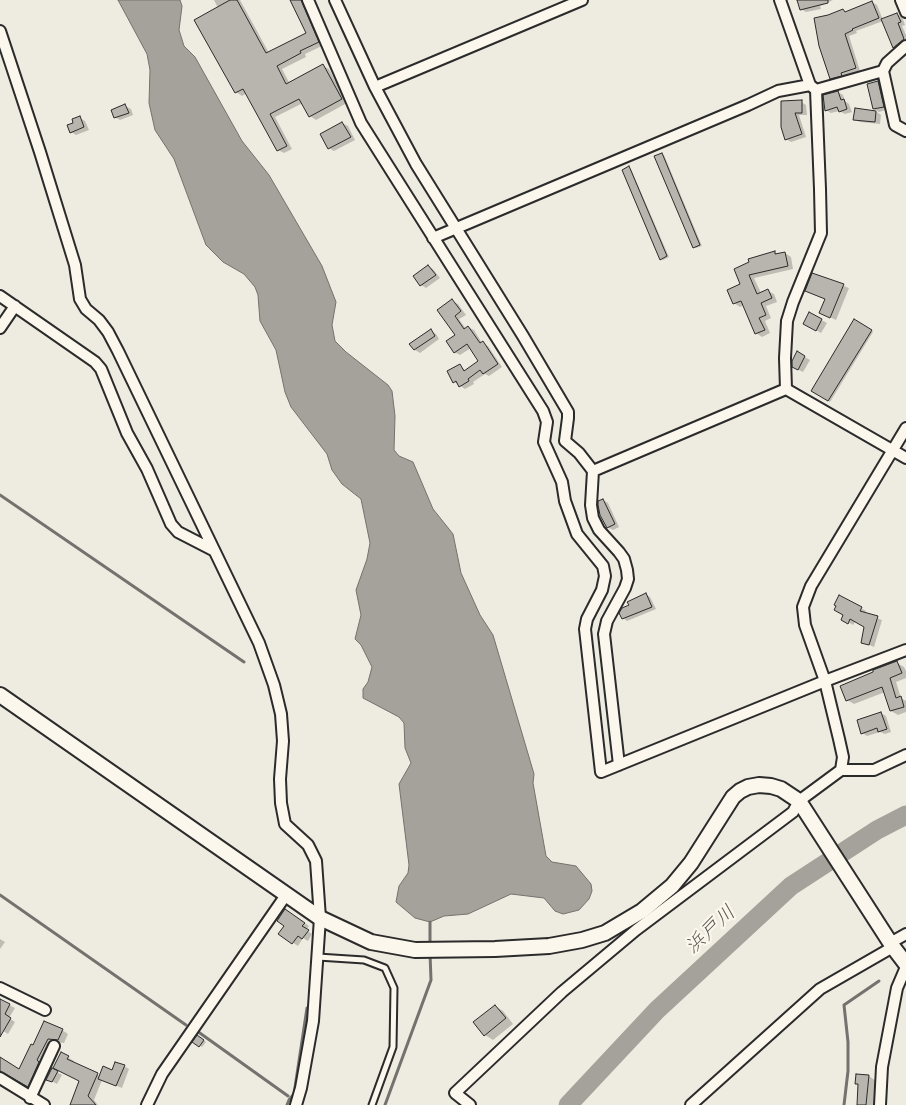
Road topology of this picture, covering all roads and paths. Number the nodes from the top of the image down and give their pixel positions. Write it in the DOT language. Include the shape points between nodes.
graph roads {
  1 [pos="308,0"];
  2 [pos="335,0"];
  3 [pos="582,0"];
  4 [pos="780,0"];
  5 [pos="901,0"];
  6 [pos="906,12"];
  7 [pos="0,31"];
  8 [pos="906,46"];
  9 [pos="883,72"];
  10 [pos="375,87"];
  11 [pos="813,88"];
  12 [pos="906,131"];
  13 [pos="456,229"];
  14 [pos="433,238"];
  15 [pos="0,296"];
  16 [pos="15,306"];
  17 [pos="0,328"];
  18 [pos="786,389"];
  19 [pos="906,428"];
  20 [pos="893,450"];
  21 [pos="906,458"];
  22 [pos="593,470"];
  23 [pos="213,550"];
  24 [pos="906,650"];
  25 [pos="825,681"];
  26 [pos="0,695"];
  27 [pos="906,755"];
  28 [pos="619,764"];
  29 [pos="845,770"];
  30 [pos="799,801"];
  31 [pos="286,895"];
  32 [pos="320,918"];
  33 [pos="906,934"];
  34 [pos="891,945"];
  35 [pos="318,957"];
  36 [pos="906,966"];
  37 [pos="0,988"];
  38 [pos="45,1010"];
  39 [pos="54,1046"];
  40 [pos="0,1078"];
  41 [pos="30,1098"];
  42 [pos="44,1105"];
  43 [pos="147,1105"];
  44 [pos="296,1105"];
  45 [pos="372,1105"];
  46 [pos="470,1105"];
  47 [pos="691,1105"];
  48 [pos="880,1105"];
  1 -- 14 [label="street" via="361,123"];
  2 -- 10 [label="street"];
  3 -- 10 [label="street"];
  4 -- 11 [label="street"];
  5 -- 6 [label="street"];
  7 -- 23 [label="street" via="75,265 80,299 108,332"];
  8 -- 9 [label="street" via="887,63"];
  9 -- 11 [label="street"];
  9 -- 12 [label="street" via="895,125"];
  10 -- 13 [label="street" via="416,164"];
  11 -- 13 [label="street" via="778,91"];
  11 -- 18 [label="street" via="821,233 787,321"];
  13 -- 14 [label="street"];
  13 -- 22 [label="street" via="568,412 565,441"];
  14 -- 28 [label="street" via="543,411 547,422 544,442 563,486 577,534 603,566 602,590 585,629 601,772"];
  15 -- 16 [label="street"];
  16 -- 17 [label="street"];
  16 -- 23 [label="street" via="95,362 171,524 178,532"];
  18 -- 20 [label="street"];
  18 -- 22 [label="street"];
  19 -- 20 [label="street"];
  20 -- 21 [label="street"];
  20 -- 25 [label="street" via="811,586 803,606 805,625"];
  22 -- 28 [label="street" via="593,518 624,560 628,579 604,634"];
  23 -- 32 [label="street" via="259,642 274,685 281,714 280,779 285,824 308,845 316,861"];
  24 -- 25 [label="street"];
  25 -- 28 [label="street"];
  25 -- 29 [label="street"];
  26 -- 31 [label="street"];
  27 -- 29 [label="street" via="874,770"];
  29 -- 30 [label="street"];
  30 -- 32 [label="street" via="771,786 759,785 740,791 726,806 672,886 642,911 605,932 582,940 549,946 415,950 371,942"];
  30 -- 34 [label="street"];
  30 -- 46 [label="street" via="793,812 628,936 562,992 455,1094"];
  31 -- 32 [label="street"];
  31 -- 43 [label="street" via="162,1074"];
  32 -- 35 [label="street"];
  33 -- 34 [label="street"];
  34 -- 36 [label="street"];
  34 -- 47 [label="street" via="820,989"];
  35 -- 44 [label="street" via="313,1021"];
  35 -- 45 [label="lane" via="364,960 385,968 394,988 393,1047"];
  36 -- 48 [label="street" via="897,988 882,1067"];
  37 -- 38 [label="street"];
  39 -- 41 [label="street"];
  40 -- 41 [label="street"];
  41 -- 42 [label="street"];
}
